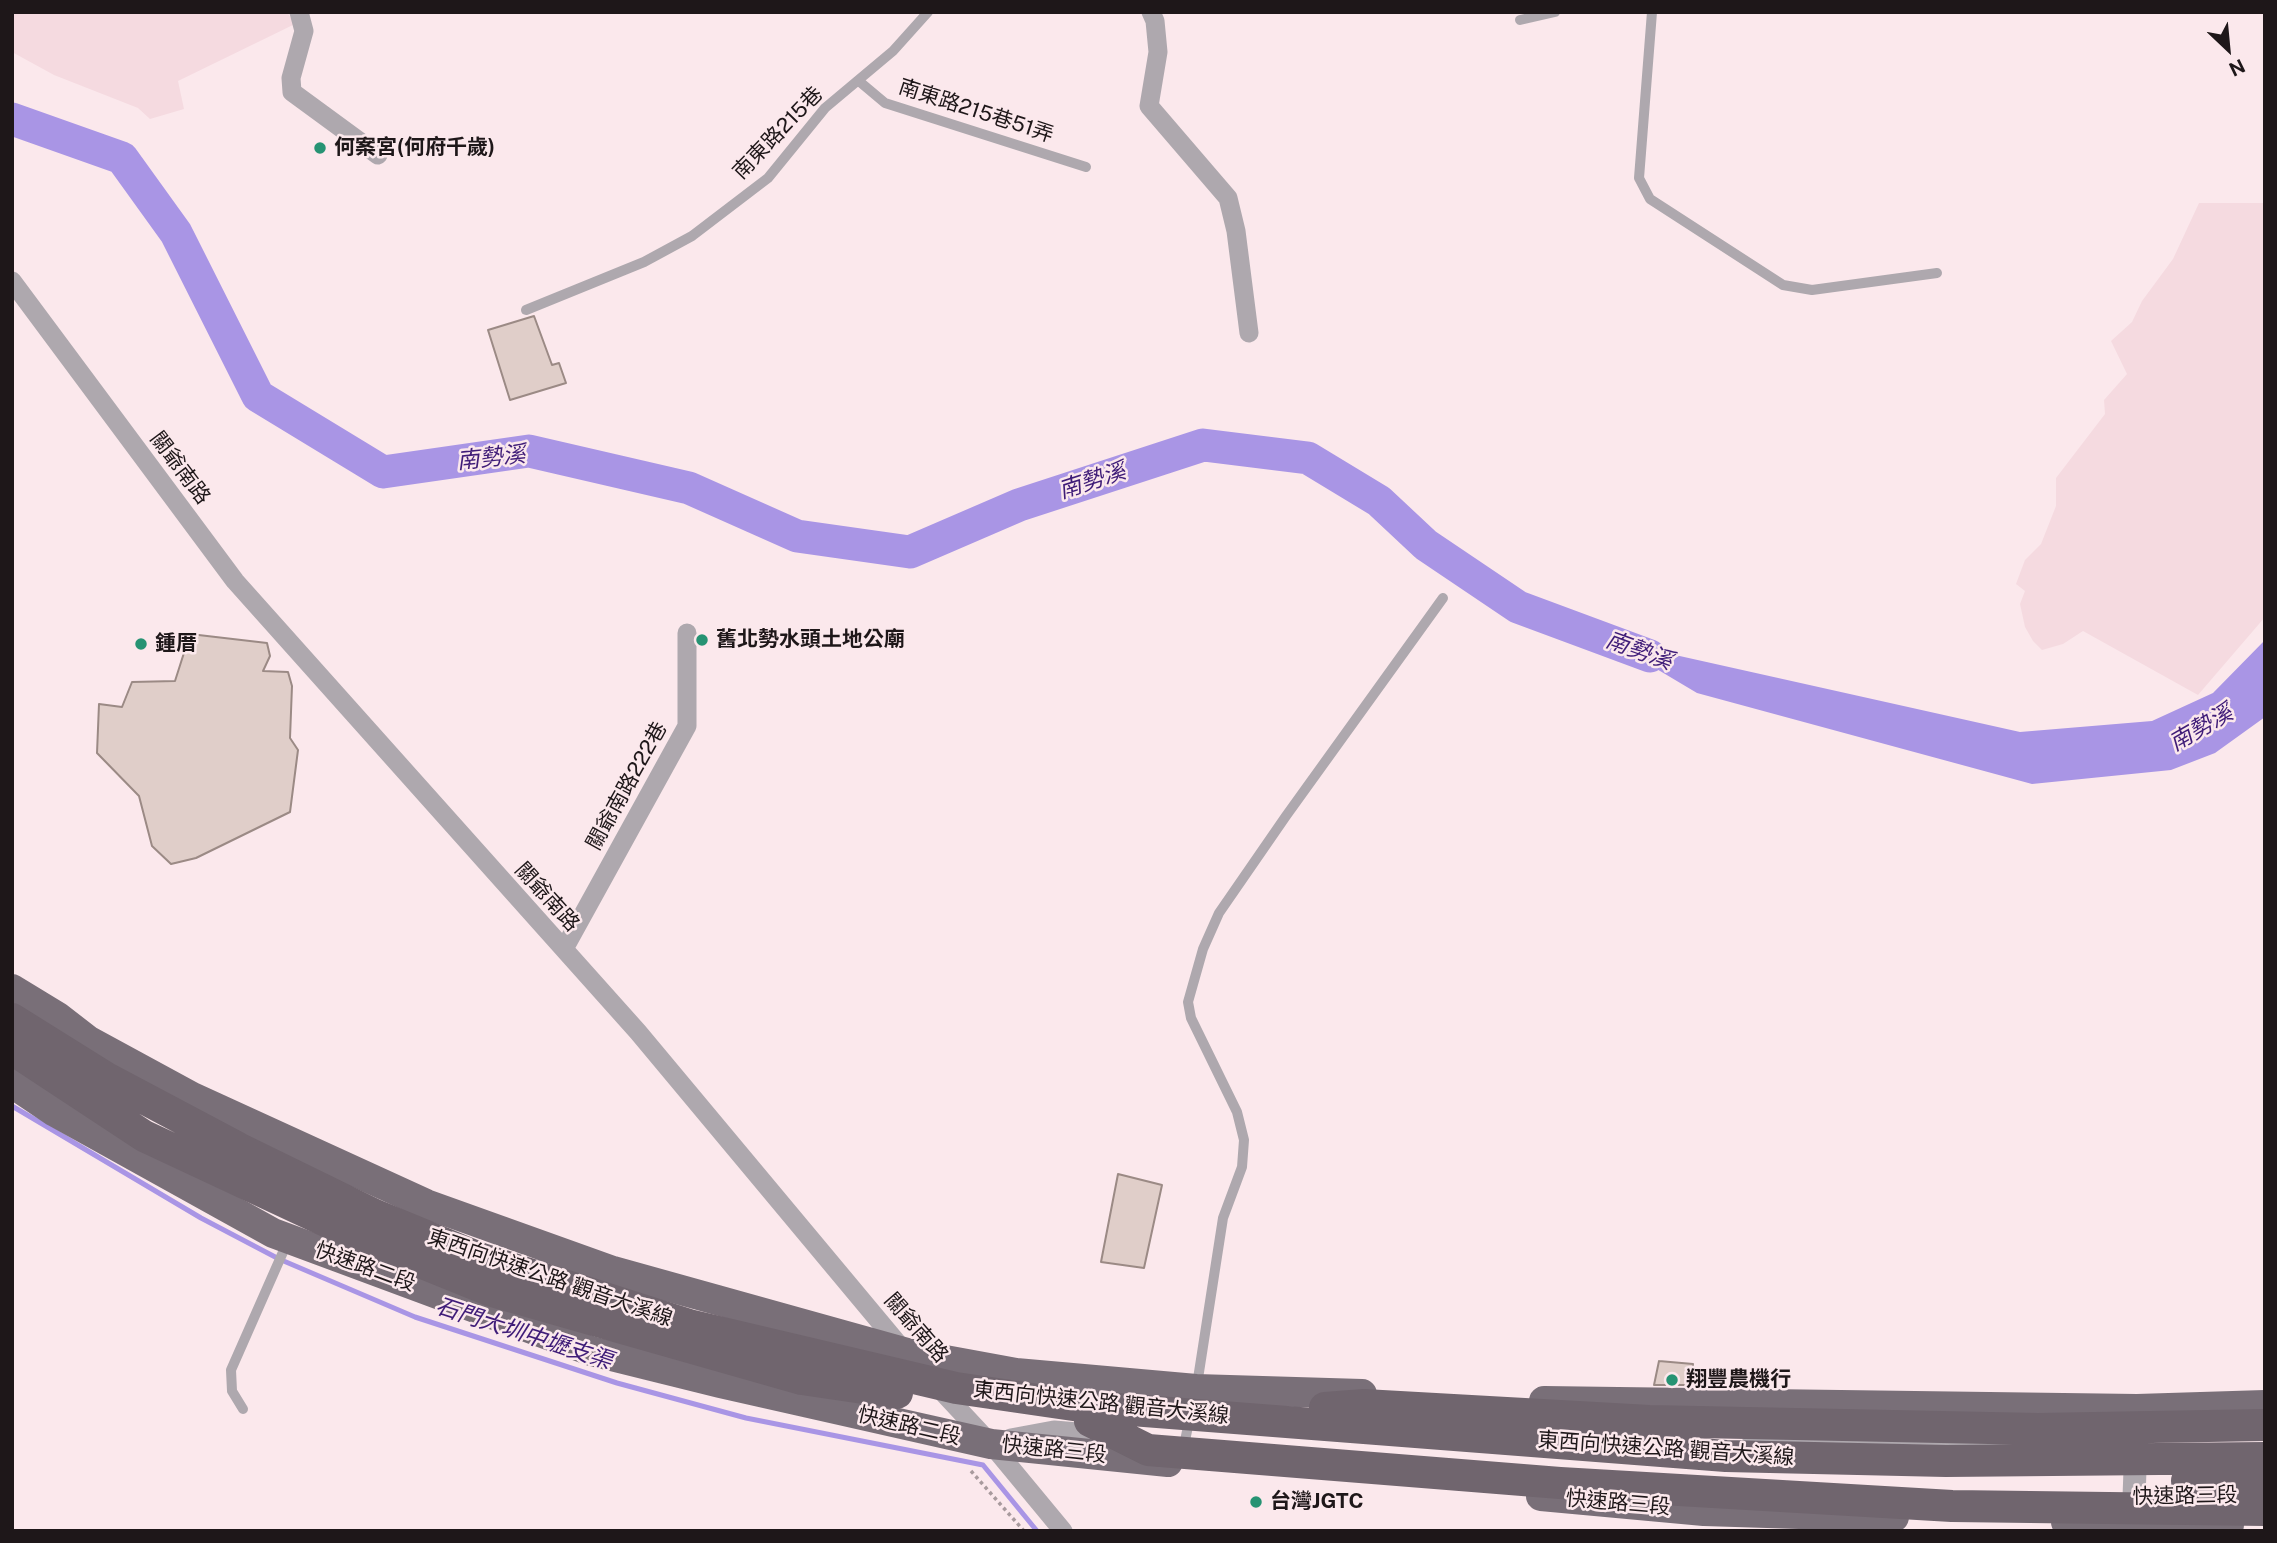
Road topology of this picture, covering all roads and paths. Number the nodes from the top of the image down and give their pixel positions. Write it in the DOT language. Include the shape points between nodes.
graph roads {
  1 [pos="299,12"];
  2 [pos="928,12"];
  3 [pos="1151,12"];
  4 [pos="1555,12"];
  5 [pos="1651,12"];
  6 [pos="1520,20"];
  7 [pos="860,82"];
  8 [pos="378,156"];
  9 [pos="1086,167"];
  10 [pos="1937,273"];
  11 [pos="12,281"];
  12 [pos="526,310"];
  13 [pos="1248,333"];
  14 [pos="1443,598"];
  15 [pos="687,633"];
  16 [pos="564,949"];
  17 [pos="12,989"];
  18 [pos="12,1019"];
  19 [pos="12,1049"];
  20 [pos="12,1083"];
  21 [pos="289,1239"];
  22 [pos="907,1353"];
  23 [pos="1709,1401"];
  24 [pos="2265,1405"];
  25 [pos="243,1409"];
  26 [pos="2137,1409"];
  27 [pos="1090,1421"];
  28 [pos="1190,1422"];
  29 [pos="2265,1425"];
  30 [pos="1707,1441"];
  31 [pos="2265,1442"];
  32 [pos="991,1444"];
  33 [pos="2136,1447"];
  34 [pos="2265,1458"];
  35 [pos="971,1471"];
  36 [pos="1706,1482"];
  37 [pos="2265,1482"];
  38 [pos="2265,1495"];
  39 [pos="2265,1510"];
  40 [pos="1704,1511"];
  41 [pos="2134,1511"];
  42 [pos="2265,1525"];
  43 [pos="1024,1531"];
  44 [pos="1063,1531"];
  1 -- 8 [label="street" via="304,31 291,78 292,92"];
  2 -- 7 [label="lane, 南東路215巷"];
  3 -- 13 [label="street" via="1158,51 1149,106 1228,198"];
  4 -- 6 [label="lane"];
  5 -- 10 [label="lane" via="1639,178 1650,199 1783,285 1812,290"];
  7 -- 9 [label="lane, 南東路215巷51弄" via="885,103"];
  7 -- 12 [label="lane, 南東路215巷" via="825,108 768,178 692,236 644,262"];
  11 -- 16 [label="street, 關爺南路" via="235,581"];
  14 -- 28 [label="lane" via="1263,848 1219,913 1203,948 1188,1002 1191,1018 1237,1112 1244,1140 1242,1167 1223,1218"];
  15 -- 16 [label="street, 關爺南路222巷" via="687,726"];
  16 -- 22 [label="street, 關爺南路"];
  17 -- 22 [label="main road" via="89,1041 192,1097 426,1204 614,1271"];
  18 -- 28 [label="highway, 東西向快速公路 觀音大溪線, bridge" via="108,1079 238,1148 376,1215 482,1259 689,1325 956,1388"];
  19 -- 27 [label="highway, 東西向快速公路 觀音大溪線, bridge" via="144,1136 373,1244 489,1290 802,1379"];
  20 -- 21 [label="main road, 快速路二段" via="55,1112"];
  21 -- 25 [label="lane" via="231,1370 232,1391"];
  21 -- 32 [label="main road, 快速路二段" via="591,1351"];
  22 -- 28 [label="main road, 快速路三段" via="1016,1373 1131,1383"];
  22 -- 32 [label="street, 關爺南路"];
  23 -- 26 [label="main road, 快速路三段"];
  23 -- 28 [label="main road, 快速路三段" via="1569,1402"];
  23 -- 30 [label="street"];
  24 -- 26 [label="main road, 快速路三段"];
  26 -- 33 [label="street"];
  27 -- 37 [label="highway, 東西向快速公路 觀音大溪線, bridge" via="1730,1470"];
  27 -- 39 [label="highway, bridge" via="1148,1450 1560,1483 1952,1506"];
  28 -- 29 [label="highway, bridge" via="1364,1405 1649,1421 2038,1429"];
  28 -- 30 [label="street, 快速路三段"];
  28 -- 32 [label="main road, 快速路三段"];
  28 -- 34 [label="highway, 東西向快速公路 觀音大溪線, bridge" via="1726,1456 1959,1461"];
  28 -- 36 [label="street, 快速路三段"];
  28 -- 40 [label="main road, 快速路三段"];
  30 -- 33 [label="street, 快速路三段"];
  30 -- 36 [label="street"];
  31 -- 33 [label="street, 快速路三段"];
  32 -- 44 [label="street, 關爺南路"];
  33 -- 41 [label="street"];
  35 -- 43 [label="path"];
  36 -- 40 [label="street"];
  36 -- 41 [label="street, 快速路三段"];
  38 -- 41 [label="street, 快速路三段"];
  40 -- 41 [label="main road, 快速路三段"];
  41 -- 42 [label="main road, 快速路三段"];
}
